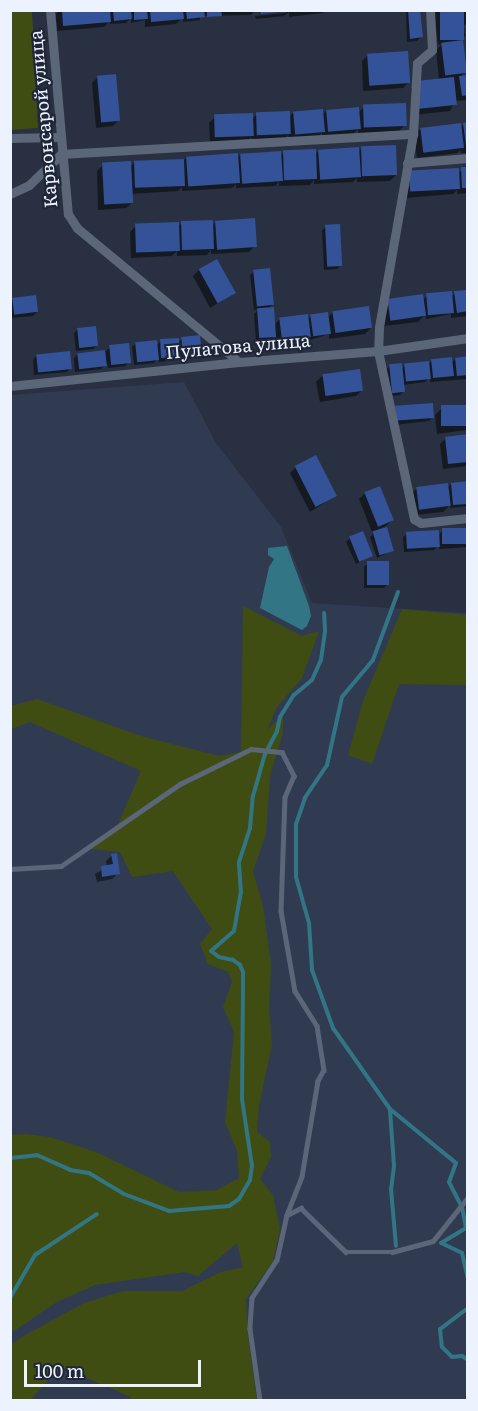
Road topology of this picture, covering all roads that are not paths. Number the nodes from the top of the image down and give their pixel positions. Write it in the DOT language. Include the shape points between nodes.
graph roads {
  1 [pos="50,10"];
  2 [pos="430,10"];
  3 [pos="413,134"];
  4 [pos="60,137"];
  5 [pos="10,138"];
  6 [pos="61,154"];
  7 [pos="468,158"];
  8 [pos="407,163"];
  9 [pos="10,194"];
  10 [pos="468,338"];
  11 [pos="378,351"];
  12 [pos="239,362"];
  13 [pos="10,386"];
  14 [pos="468,518"];
  15 [pos="10,869"];
  16 [pos="468,1197"];
  17 [pos="287,1215"];
  18 [pos="260,1401"];
  1 -- 4 [label="street, Карвонсарой улица"];
  2 -- 3 [label="street" via="432,50 417,63"];
  3 -- 6 [label="street"];
  3 -- 8 [label="street"];
  4 -- 5 [label="street"];
  4 -- 6 [label="street, Карвонсарой улица"];
  6 -- 9 [label="street" via="29,185"];
  6 -- 12 [label="street, Карвонсарой улица" via="68,214 77,228"];
  7 -- 8 [label="street"];
  8 -- 11 [label="street"];
  10 -- 11 [label="street, Пулатова улица"];
  11 -- 12 [label="street, Пулатова улица"];
  11 -- 14 [label="street" via="414,519 421,523"];
  12 -- 13 [label="street, Пулатова улица"];
  15 -- 17 [label="lane" via="61,866 180,784 251,749 282,752 294,776 285,797 281,911 296,991 317,1026 324,1070 318,1081 302,1177"];
  16 -- 17 [label="lane" via="433,1241 392,1252 346,1252 301,1208"];
  17 -- 18 [label="lane" via="277,1260 252,1298 250,1329"];
}
